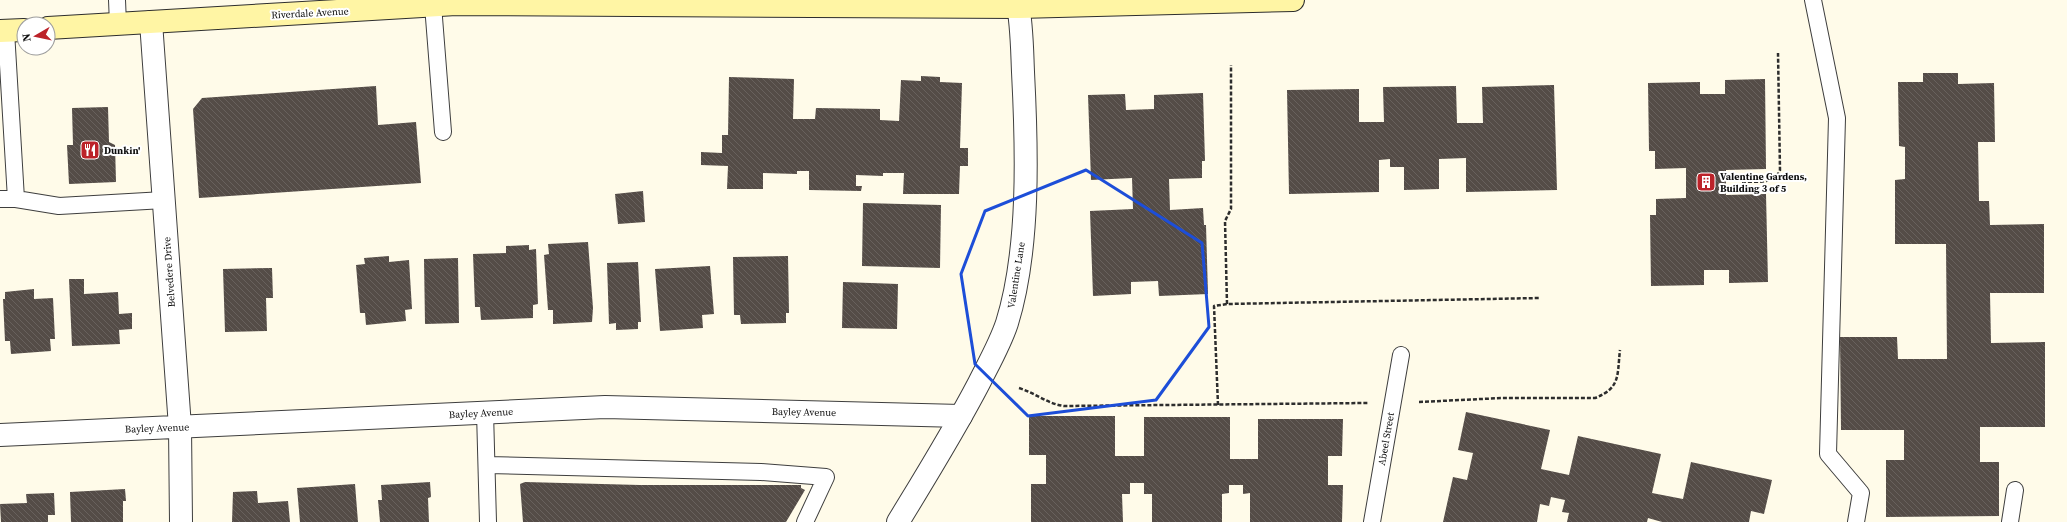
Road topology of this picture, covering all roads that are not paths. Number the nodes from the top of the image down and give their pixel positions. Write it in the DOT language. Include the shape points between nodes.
graph roads {
  1 [pos="116,0"];
  2 [pos="1293,0"];
  3 [pos="1813,0"];
  4 [pos="455,2"];
  5 [pos="1018,4"];
  6 [pos="433,5"];
  7 [pos="151,22"];
  8 [pos="118,24"];
  9 [pos="56,28"];
  10 [pos="10,31"];
  11 [pos="443,132"];
  12 [pos="0,199"];
  13 [pos="16,199"];
  14 [pos="164,200"];
  15 [pos="1401,355"];
  16 [pos="485,412"];
  17 [pos="962,416"];
  18 [pos="180,427"];
  19 [pos="0,435"];
  20 [pos="487,465"];
  21 [pos="2015,490"];
  22 [pos="181,522"];
  23 [pos="488,522"];
  24 [pos="804,522"];
  25 [pos="898,522"];
  26 [pos="1372,522"];
  27 [pos="1856,522"];
  28 [pos="2010,522"];
  1 -- 8 [label="lane"];
  2 -- 5 [label="main road, Riverdale Avenue"];
  3 -- 27 [label="lane" via="1837,118 1828,454 1861,493"];
  4 -- 5 [label="main road, Riverdale Avenue"];
  4 -- 6 [label="main road, Riverdale Avenue"];
  5 -- 17 [label="street, Valentine Lane" via="1025,106 1022,239 1007,323"];
  6 -- 7 [label="main road, Riverdale Avenue"];
  6 -- 11 [label="lane"];
  7 -- 8 [label="main road, Riverdale Avenue"];
  7 -- 14 [label="street, Belvedere Drive"];
  8 -- 9 [label="main road, Riverdale Avenue"];
  10 -- 13 [label="lane"];
  12 -- 13 [label="lane"];
  13 -- 14 [label="lane" via="59,206"];
  14 -- 18 [label="street, Belvedere Drive"];
  15 -- 26 [label="lane, Abeel Street"];
  16 -- 17 [label="street, Bayley Avenue" via="605,407"];
  16 -- 18 [label="street, Bayley Avenue"];
  16 -- 20 [label="lane"];
  17 -- 25 [label="street, Valentine Lane"];
  18 -- 19 [label="street, Bayley Avenue"];
  18 -- 22 [label="street, Belvedere Drive"];
  20 -- 23 [label="lane"];
  20 -- 24 [label="lane" via="761,472 826,477"];
  21 -- 28 [label="lane"];
}
